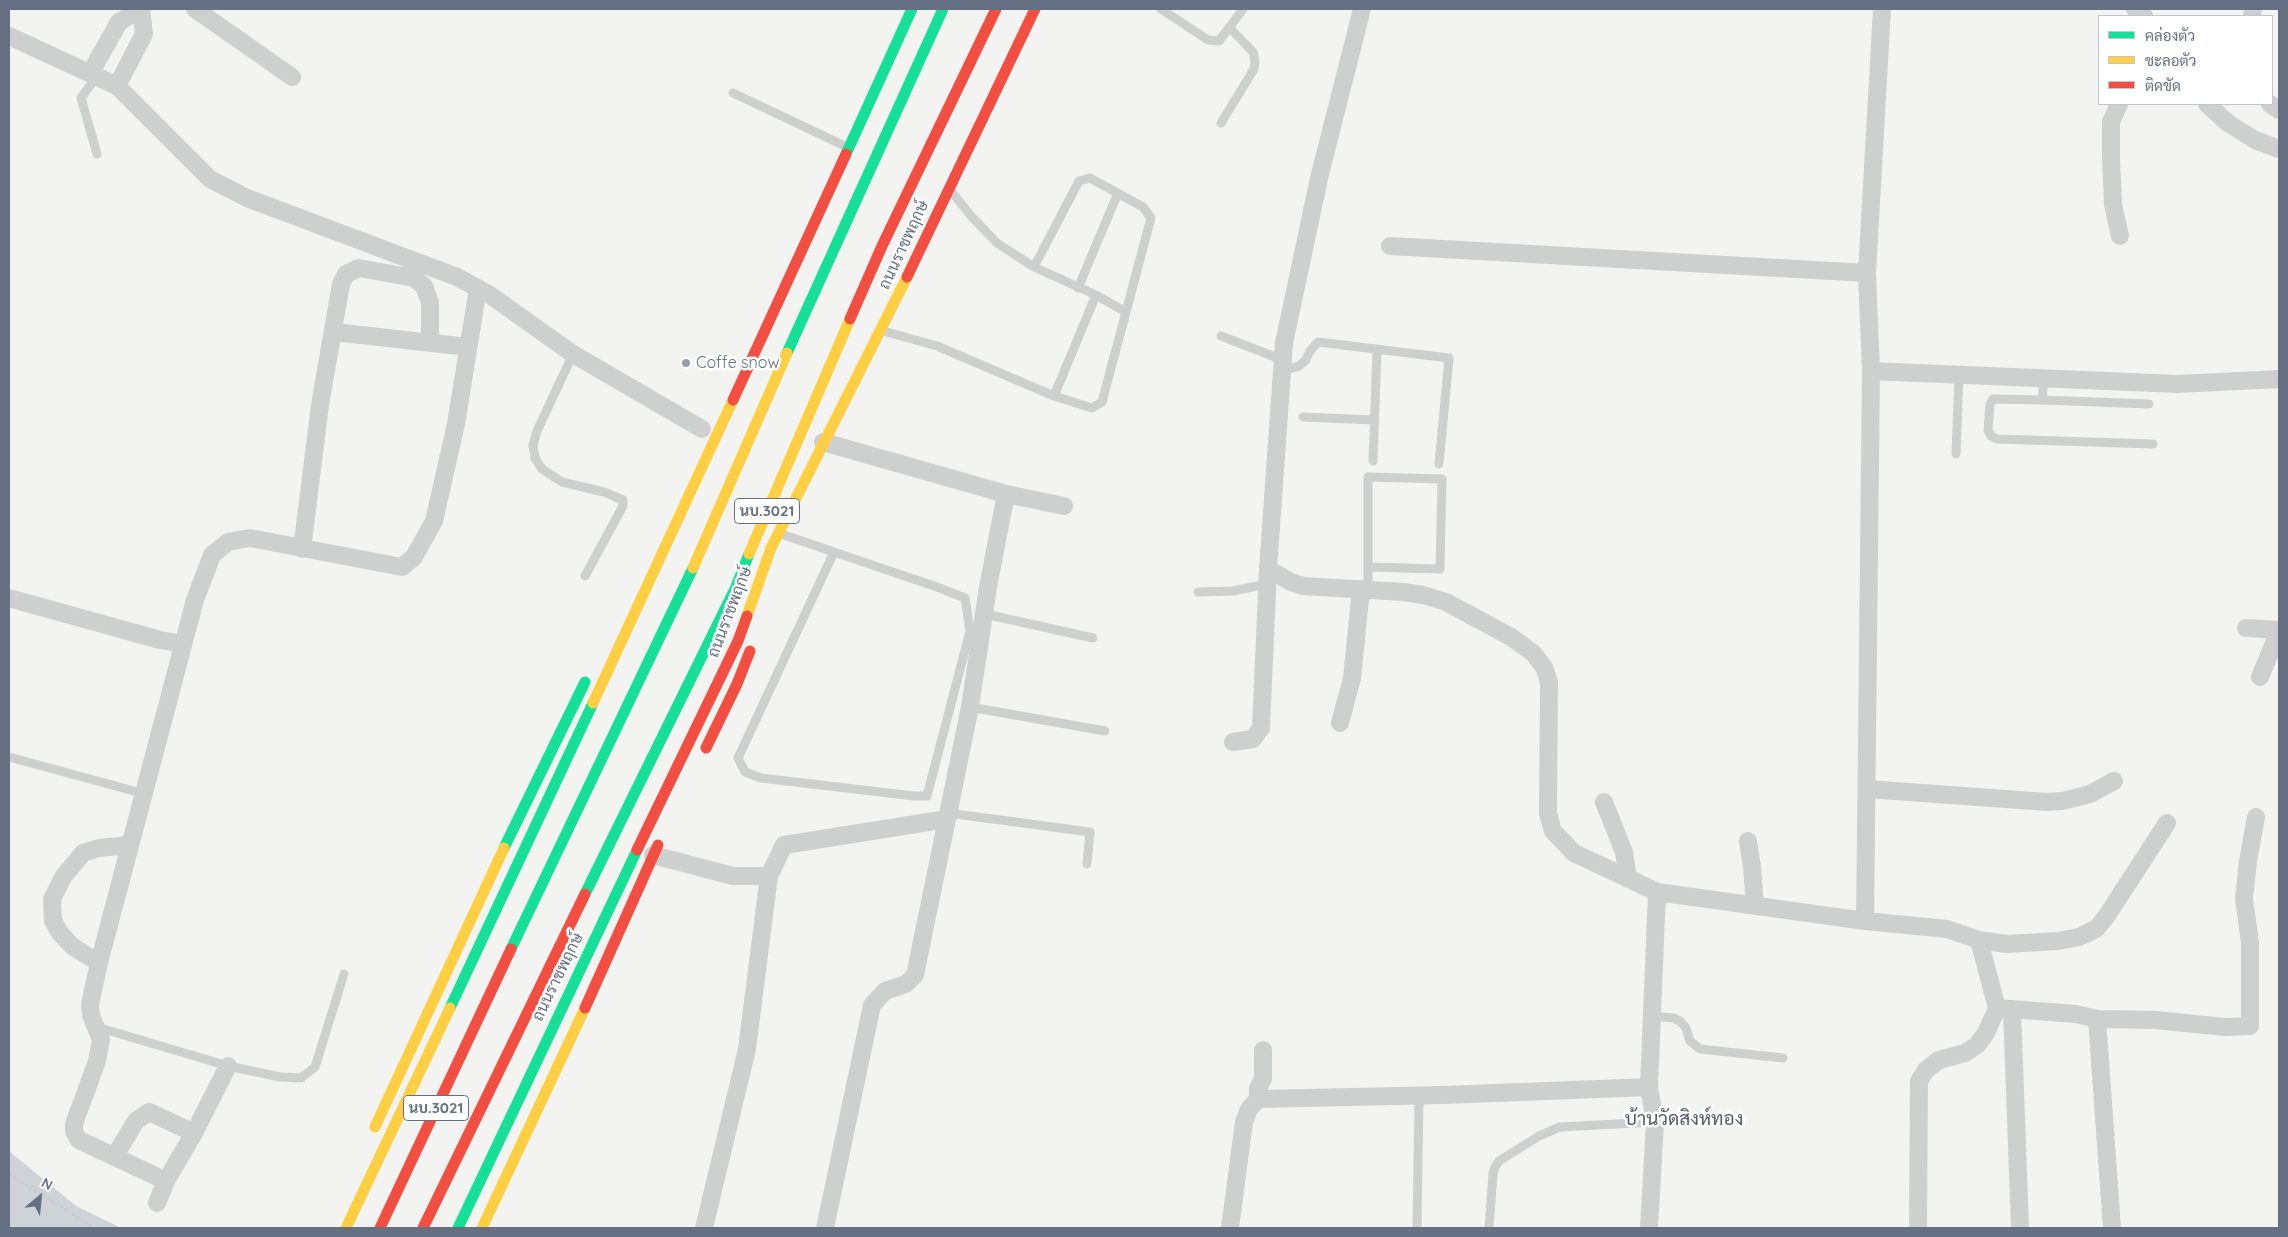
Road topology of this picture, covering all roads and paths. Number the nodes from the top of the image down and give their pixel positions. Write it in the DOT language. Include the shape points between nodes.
graph roads {
  1 [pos="142,9"];
  2 [pos="195,9"];
  3 [pos="912,9"];
  4 [pos="943,9"];
  5 [pos="996,9"];
  6 [pos="1035,9"];
  7 [pos="1162,9"];
  8 [pos="1243,9"];
  9 [pos="1362,9"];
  10 [pos="1882,9"];
  11 [pos="1229,27"];
  12 [pos="9,36"];
  13 [pos="94,74"];
  14 [pos="292,77"];
  15 [pos="117,86"];
  16 [pos="734,94"];
  17 [pos="2119,105"];
  18 [pos="2209,105"];
  19 [pos="1221,123"];
  20 [pos="848,147"];
  21 [pos="2279,149"];
  22 [pos="97,154"];
  23 [pos="949,188"];
  24 [pos="1118,193"];
  25 [pos="2120,236"];
  26 [pos="1390,246"];
  27 [pos="1034,267"];
  28 [pos="1867,274"];
  29 [pos="785,286"];
  30 [pos="478,288"];
  31 [pos="1078,288"];
  32 [pos="1096,295"];
  33 [pos="1126,312"];
  34 [pos="753,328"];
  35 [pos="882,331"];
  36 [pos="334,332"];
  37 [pos="1221,336"];
  38 [pos="430,343"];
  39 [pos="468,347"];
  40 [pos="1377,350"];
  41 [pos="573,354"];
  42 [pos="1282,366"];
  43 [pos="1871,371"];
  44 [pos="1959,374"];
  45 [pos="2044,378"];
  46 [pos="2279,379"];
  47 [pos="1054,396"];
  48 [pos="2042,400"];
  49 [pos="2149,404"];
  50 [pos="1303,417"];
  51 [pos="1375,420"];
  52 [pos="702,429"];
  53 [pos="823,442"];
  54 [pos="2153,444"];
  55 [pos="1956,454"];
  56 [pos="1373,461"];
  57 [pos="1439,464"];
  58 [pos="1006,494"];
  59 [pos="1064,506"];
  60 [pos="778,533"];
  61 [pos="771,548"];
  62 [pos="302,549"];
  63 [pos="834,552"];
  64 [pos="1368,567"];
  65 [pos="585,576"];
  66 [pos="1268,576"];
  67 [pos="1365,590"];
  68 [pos="1198,592"];
  69 [pos="9,598"];
  70 [pos="985,614"];
  71 [pos="2246,628"];
  72 [pos="2279,630"];
  73 [pos="1093,638"];
  74 [pos="183,644"];
  75 [pos="591,670"];
  76 [pos="2260,677"];
  77 [pos="970,707"];
  78 [pos="1340,723"];
  79 [pos="1105,731"];
  80 [pos="1233,742"];
  81 [pos="702,756"];
  82 [pos="9,757"];
  83 [pos="2114,781"];
  84 [pos="1867,789"];
  85 [pos="145,794"];
  86 [pos="1604,802"];
  87 [pos="948,816"];
  88 [pos="2256,817"];
  89 [pos="2167,823"];
  90 [pos="662,837"];
  91 [pos="1748,841"];
  92 [pos="129,845"];
  93 [pos="653,855"];
  94 [pos="1088,864"];
  95 [pos="769,876"];
  96 [pos="1628,879"];
  97 [pos="1657,892"];
  98 [pos="1754,906"];
  99 [pos="1865,921"];
  100 [pos="1979,940"];
  101 [pos="99,963"];
  102 [pos="344,974"];
  103 [pos="2005,1008"];
  104 [pos="1652,1016"];
  105 [pos="2097,1019"];
  106 [pos="96,1027"];
  107 [pos="1263,1050"];
  108 [pos="1783,1058"];
  109 [pos="228,1066"];
  110 [pos="1649,1087"];
  111 [pos="1420,1096"];
  112 [pos="1258,1099"];
  113 [pos="1655,1122"];
  114 [pos="194,1133"];
  115 [pos="370,1138"];
  116 [pos="114,1157"];
  117 [pos="359,1172"];
  118 [pos="9,1174"];
  119 [pos="166,1181"];
  120 [pos="157,1203"];
  121 [pos="94,1228"];
  122 [pos="346,1228"];
  123 [pos="354,1228"];
  124 [pos="380,1228"];
  125 [pos="423,1228"];
  126 [pos="458,1228"];
  127 [pos="482,1228"];
  128 [pos="704,1228"];
  129 [pos="825,1228"];
  130 [pos="1230,1228"];
  131 [pos="1417,1228"];
  132 [pos="1489,1228"];
  133 [pos="1649,1228"];
  134 [pos="1918,1228"];
  135 [pos="2020,1228"];
  136 [pos="2112,1228"];
  1 -- 13 [label="street" via="119,22"];
  1 -- 15 [label="street" via="144,34"];
  2 -- 14 [label="street"];
  3 -- 20 [label="main road, นบ.3021"];
  4 -- 124 [label="main road, นบ.3021" via="817,283 683,592"];
  5 -- 125 [label="main road, ถนนราชพฤกษ์ / นบ.3021" via="882,246 735,590"];
  6 -- 23 [label="main road, ถนนราชพฤกษ์ / นบ.3021"];
  7 -- 11 [label="lane" via="1208,40 1219,41"];
  8 -- 11 [label="lane"];
  9 -- 42 [label="street" via="1312,211 1289,314"];
  10 -- 28 [label="street"];
  11 -- 19 [label="lane" via="1253,52 1255,60 1254,69"];
  12 -- 13 [label="street"];
  13 -- 15 [label="street"];
  13 -- 22 [label="lane" via="81,98"];
  15 -- 30 [label="street" via="210,180 247,198 457,277"];
  16 -- 20 [label="lane"];
  17 -- 25 [label="street" via="2112,122 2111,156 2113,205"];
  18 -- 21 [label="street" via="2228,123"];
  20 -- 29 [label="main road, นบ.3021"];
  23 -- 27 [label="lane" via="997,243"];
  23 -- 35 [label="main road, ถนนราชพฤกษ์ / นบ.3021"];
  24 -- 27 [label="lane" via="1090,178 1079,181"];
  24 -- 31 [label="lane"];
  24 -- 33 [label="lane" via="1143,207 1151,218"];
  26 -- 28 [label="street"];
  27 -- 31 [label="lane"];
  28 -- 43 [label="street"];
  29 -- 34 [label="main road"];
  29 -- 122 [label="main road, นบ.3021" via="650,582"];
  30 -- 39 [label="street"];
  30 -- 41 [label="street"];
  31 -- 32 [label="lane"];
  32 -- 33 [label="lane"];
  32 -- 47 [label="lane"];
  33 -- 47 [label="lane" via="1102,402 1092,408"];
  35 -- 47 [label="lane" via="937,346"];
  35 -- 53 [label="main road, ถนนราชพฤกษ์ / นบ.3021"];
  36 -- 38 [label="street"];
  36 -- 38 [label="street" via="344,279 346,274 359,268 414,278 424,286 430,302"];
  36 -- 62 [label="street" via="320,405"];
  37 -- 42 [label="lane"];
  38 -- 39 [label="street"];
  39 -- 62 [label="street" via="456,424 434,521 414,557 402,567"];
  40 -- 42 [label="lane" via="1318,342 1299,366"];
  40 -- 51 [label="lane"];
  40 -- 57 [label="lane" via="1449,358"];
  41 -- 52 [label="street"];
  41 -- 65 [label="lane" via="533,445 535,458 542,468 562,482 623,500 623,506"];
  42 -- 66 [label="street"];
  43 -- 44 [label="street"];
  43 -- 84 [label="street"];
  44 -- 45 [label="street"];
  44 -- 55 [label="lane"];
  45 -- 46 [label="street" via="2178,384"];
  45 -- 48 [label="lane"];
  48 -- 49 [label="lane"];
  48 -- 54 [label="lane" via="1993,399 1988,430 1991,436 1997,439"];
  50 -- 51 [label="lane"];
  51 -- 56 [label="lane"];
  53 -- 58 [label="street"];
  53 -- 60 [label="main road, ถนนราชพฤกษ์ / นบ.3021"];
  58 -- 59 [label="street"];
  58 -- 70 [label="street"];
  60 -- 61 [label="main road, ถนนราชพฤกษ์ / นบ.3021"];
  60 -- 63 [label="lane"];
  61 -- 81 [label="main road" via="751,648"];
  61 -- 126 [label="main road, ถนนราชพฤกษ์ / นบ.3021" via="738,641"];
  62 -- 74 [label="street" via="250,538 228,542 212,555"];
  63 -- 63 [label="lane" via="965,598 970,631 927,796 761,778 745,772 738,758"];
  64 -- 64 [label="lane" via="1368,477 1442,479 1440,569"];
  64 -- 67 [label="lane"];
  66 -- 67 [label="street" via="1303,586"];
  66 -- 68 [label="lane" via="1234,591"];
  66 -- 80 [label="street" via="1261,728 1253,739"];
  67 -- 78 [label="street" via="1352,678"];
  67 -- 96 [label="street" via="1423,595 1446,602 1511,637 1544,666 1549,682 1548,814 1553,831 1574,853"];
  69 -- 74 [label="street"];
  70 -- 73 [label="lane"];
  70 -- 77 [label="street"];
  71 -- 72 [label="street"];
  72 -- 76 [label="street"];
  74 -- 85 [label="street"];
  75 -- 115 [label="main road" via="495,866"];
  77 -- 79 [label="lane"];
  77 -- 87 [label="street"];
  82 -- 85 [label="lane"];
  83 -- 84 [label="street" via="2090,794 2047,802"];
  84 -- 99 [label="street"];
  85 -- 92 [label="street"];
  86 -- 96 [label="street" via="1624,852"];
  87 -- 94 [label="lane" via="1090,832"];
  87 -- 95 [label="street" via="784,845"];
  87 -- 129 [label="street" via="915,975 906,984 886,991 872,1005"];
  88 -- 105 [label="street" via="2244,889 2250,942 2251,1023 2246,1027 2225,1027 2155,1020"];
  89 -- 100 [label="street" via="2106,917 2090,934 2024,944"];
  90 -- 93 [label="main road"];
  91 -- 98 [label="street"];
  92 -- 101 [label="street"];
  92 -- 101 [label="street" via="84,853 63,877 52,899 53,921 60,933 72,946"];
  93 -- 95 [label="street" via="732,876"];
  93 -- 127 [label="main road"];
  95 -- 128 [label="street" via="747,1049"];
  96 -- 97 [label="street"];
  97 -- 98 [label="street"];
  97 -- 104 [label="street"];
  98 -- 99 [label="street"];
  99 -- 100 [label="street" via="1947,929"];
  100 -- 103 [label="street"];
  101 -- 106 [label="street" via="90,1004"];
  102 -- 109 [label="lane" via="315,1067 301,1078"];
  103 -- 105 [label="street"];
  103 -- 134 [label="street" via="1977,1045 1939,1060 1926,1070 1919,1081"];
  103 -- 135 [label="street"];
  104 -- 108 [label="lane" via="1680,1021 1690,1042 1700,1049"];
  104 -- 110 [label="street"];
  105 -- 136 [label="street"];
  106 -- 109 [label="lane"];
  106 -- 116 [label="street" via="101,1040 97,1061 74,1132 79,1140"];
  107 -- 112 [label="street"];
  109 -- 114 [label="street"];
  110 -- 111 [label="street"];
  110 -- 113 [label="street"];
  111 -- 112 [label="street"];
  111 -- 131 [label="lane"];
  112 -- 130 [label="street" via="1244,1122"];
  113 -- 132 [label="lane" via="1560,1127 1539,1136 1494,1167"];
  113 -- 133 [label="street"];
  114 -- 116 [label="street" via="149,1112 136,1121"];
  114 -- 119 [label="street"];
  116 -- 119 [label="street"];
  117 -- 123 [label="main road" via="351,1205"];
  118 -- 121 [label="path"];
  119 -- 120 [label="street"];
}
